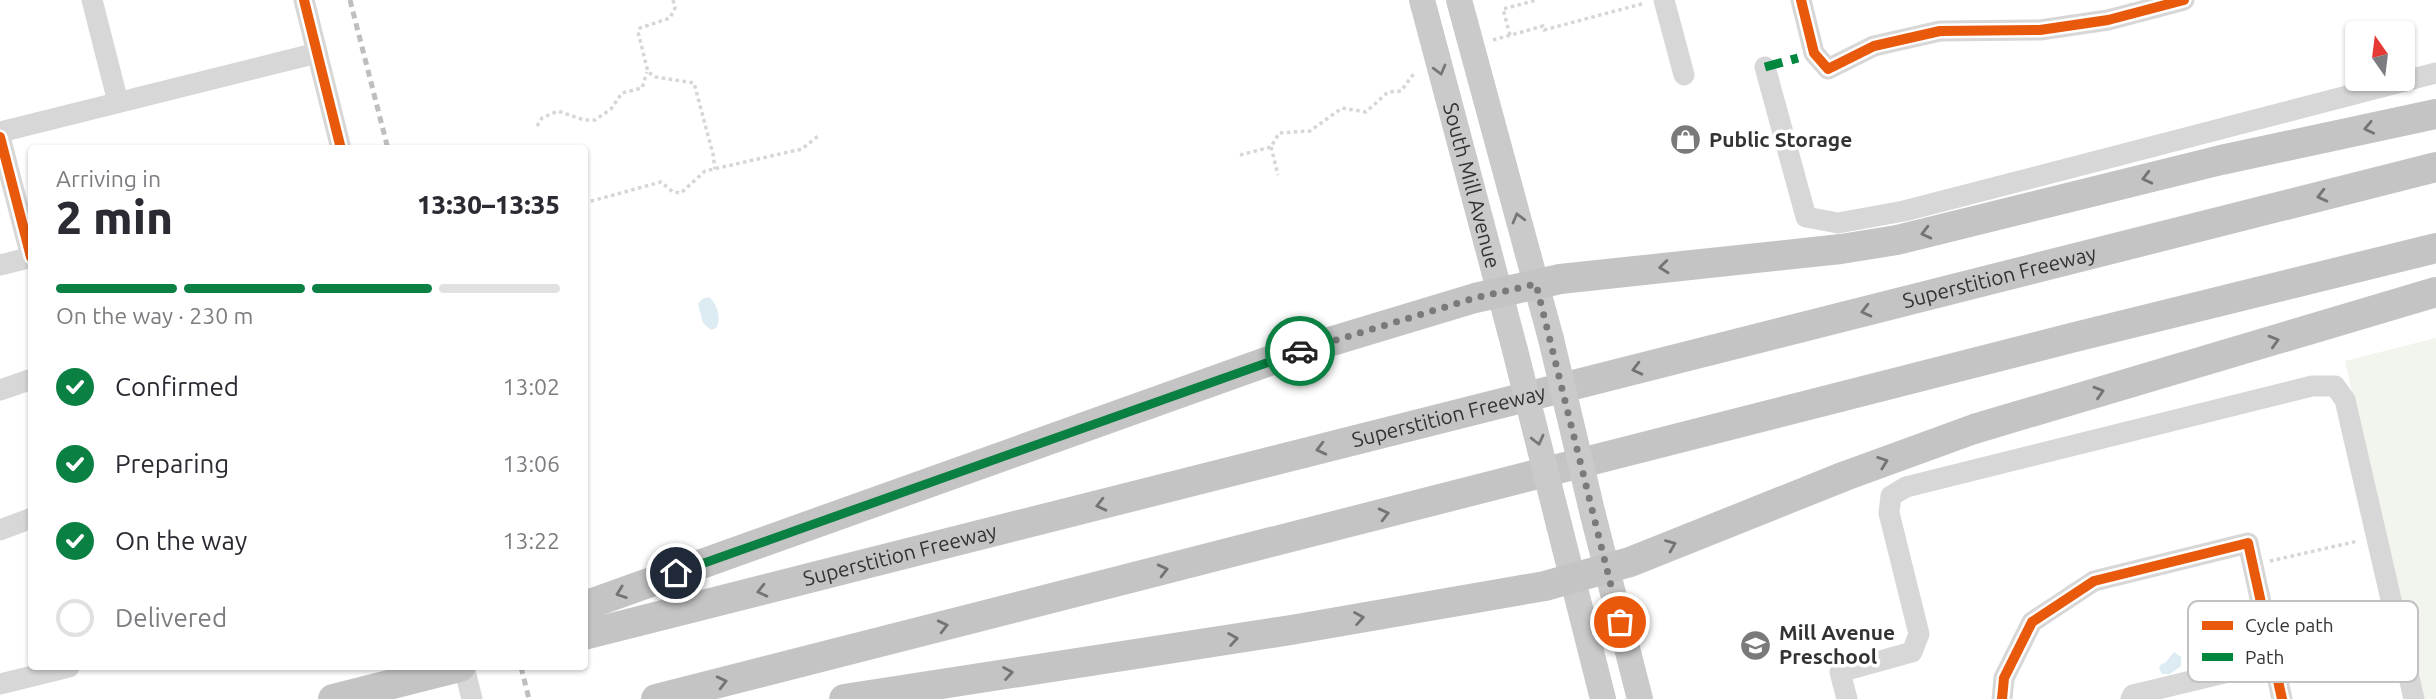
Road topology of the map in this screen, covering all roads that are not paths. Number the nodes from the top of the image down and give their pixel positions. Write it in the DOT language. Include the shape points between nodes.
graph roads {
  1 [pos="92,0"];
  2 [pos="304,0"];
  3 [pos="1422,0"];
  4 [pos="1459,0"];
  5 [pos="1664,0"];
  6 [pos="1801,0"];
  7 [pos="2184,0"];
  8 [pos="317,53"];
  9 [pos="1765,67"];
  10 [pos="2436,73"];
  11 [pos="1684,75"];
  12 [pos="118,102"];
  13 [pos="2436,114"];
  14 [pos="0,134"];
  15 [pos="340,145"];
  16 [pos="2436,167"];
  17 [pos="28,245"];
  18 [pos="2436,248"];
  19 [pos="28,258"];
  20 [pos="0,265"];
  21 [pos="1536,284"];
  22 [pos="1500,292"];
  23 [pos="2436,292"];
  24 [pos="28,380"];
  25 [pos="0,390"];
  26 [pos="28,520"];
  27 [pos="0,530"];
  28 [pos="1607,569"];
  29 [pos="1573,579"];
  30 [pos="2261,601"];
  31 [pos="2392,601"];
  32 [pos="588,605"];
  33 [pos="588,634"];
  34 [pos="57,670"];
  35 [pos="408,670"];
  36 [pos="450,670"];
  37 [pos="463,670"];
  38 [pos="2188,682"];
  39 [pos="0,684"];
  40 [pos="326,699"];
  41 [pos="333,699"];
  42 [pos="472,699"];
  43 [pos="656,699"];
  44 [pos="844,699"];
  45 [pos="1603,699"];
  46 [pos="1640,699"];
  47 [pos="1847,699"];
  48 [pos="2002,699"];
  49 [pos="2131,699"];
  1 -- 12 [label="street"];
  2 -- 8 [label="street"];
  3 -- 22 [label="main road, South Mill Avenue, one-way"];
  21 -- 4 [label="main road, South Mill Avenue, one-way"];
  5 -- 11 [label="street"];
  6 -- 7 [label="street" via="1814,53 1828,69 1874,46 1940,31 2040,30 2108,20"];
  8 -- 12 [label="street"];
  8 -- 15 [label="street"];
  9 -- 10 [label="street" via="1806,217 1838,223 1917,208"];
  12 -- 14 [label="street"];
  13 -- 21 [label="highway, one-way" via="2221,160 1897,240"];
  14 -- 17 [label="street"];
  16 -- 33 [label="highway, Superstition Freeway, one-way"];
  43 -- 18 [label="highway, one-way"];
  19 -- 20 [label="street"];
  21 -- 22 [label="highway"];
  21 -- 28 [label="main road, South Mill Avenue, bridge"];
  22 -- 29 [label="main road, South Mill Avenue, one-way, bridge"];
  22 -- 32 [label="highway, one-way" via="1286,355"];
  28 -- 23 [label="highway, one-way" via="1974,429"];
  24 -- 25 [label="street"];
  26 -- 27 [label="street"];
  28 -- 29 [label="highway"];
  28 -- 46 [label="main road, South Mill Avenue"];
  44 -- 29 [label="highway, one-way" via="1291,630"];
  29 -- 45 [label="main road, South Mill Avenue"];
  30 -- 48 [label="street" via="2248,543 2094,582 2032,622 2004,678"];
  31 -- 47 [label="street" via="2345,400 2335,386 2312,386 1906,487 1891,496 1889,513 1919,634 1912,652 1840,672"];
  34 -- 39 [label="street"];
  35 -- 40 [label="highway"];
  36 -- 41 [label="highway"];
  37 -- 42 [label="street"];
  38 -- 49 [label="street"];
}
